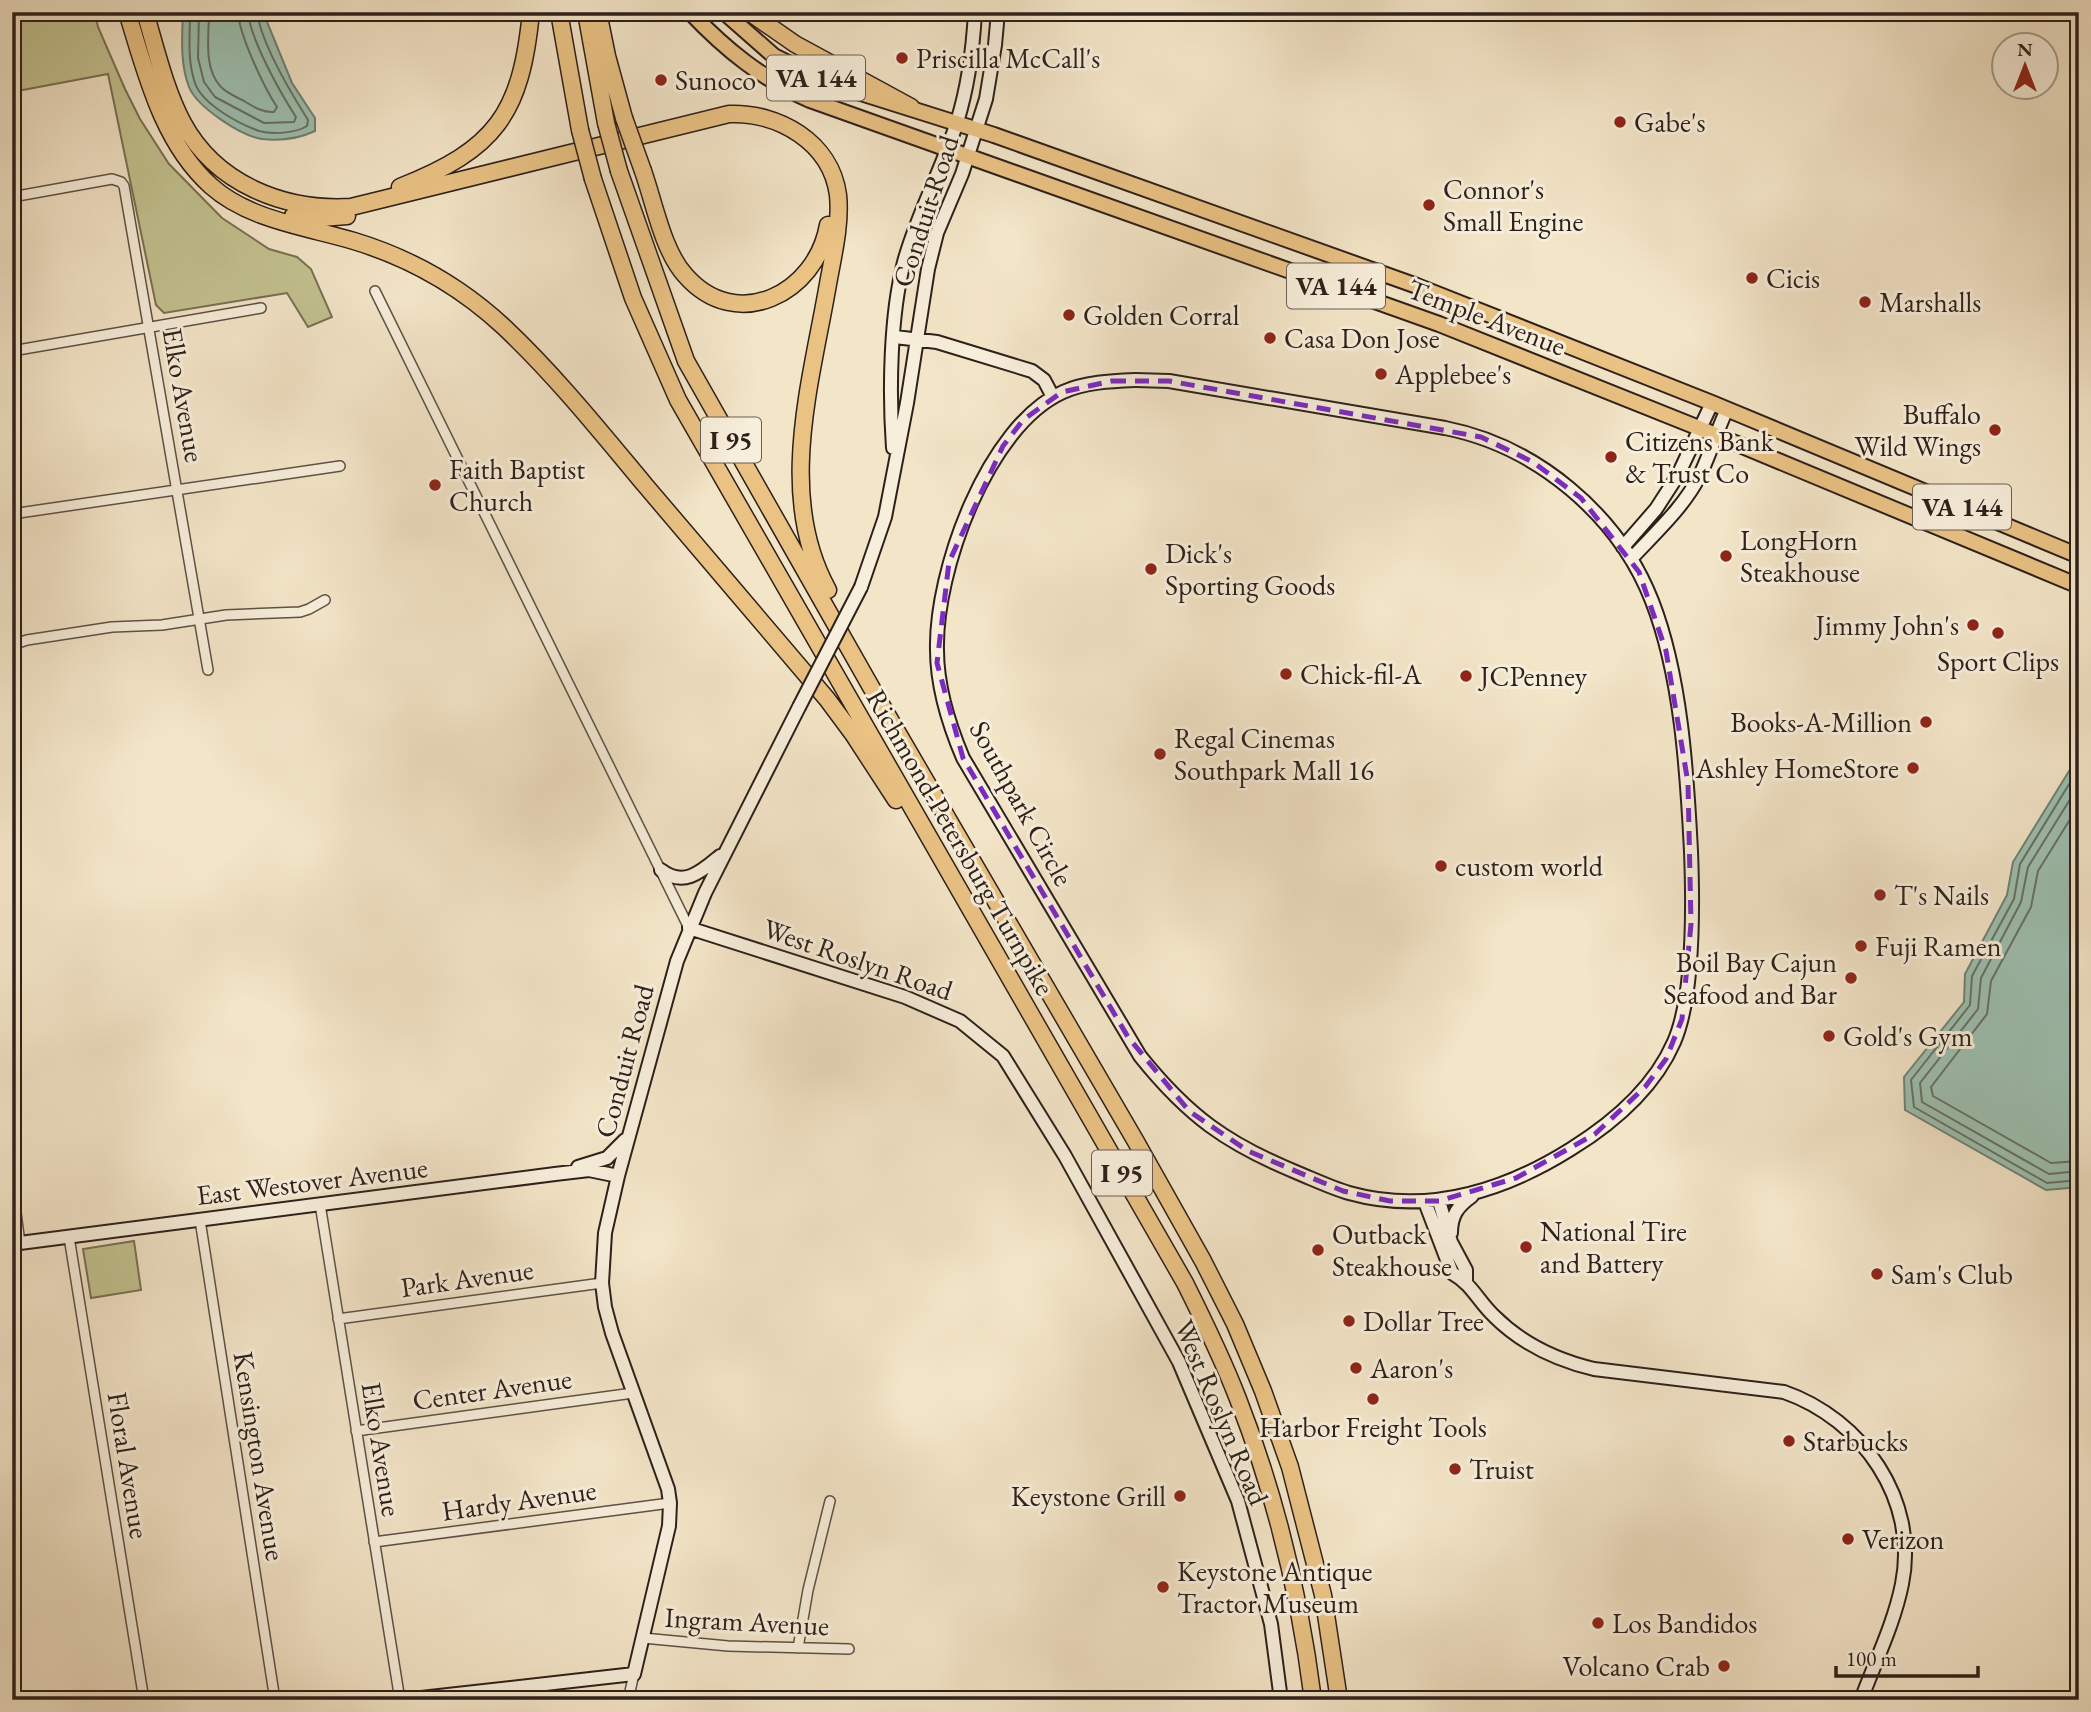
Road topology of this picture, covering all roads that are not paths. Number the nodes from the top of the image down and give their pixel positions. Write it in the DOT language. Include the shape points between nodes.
graph roads {
  1 [pos="118,12"];
  2 [pos="145,12"];
  3 [pos="531,12"];
  4 [pos="559,12"];
  5 [pos="586,12"];
  6 [pos="598,12"];
  7 [pos="690,12"];
  8 [pos="723,12"];
  9 [pos="749,12"];
  10 [pos="975,12"];
  11 [pos="998,12"];
  12 [pos="129,20"];
  13 [pos="911,107"];
  14 [pos="957,122"];
  15 [pos="977,129"];
  16 [pos="948,148"];
  17 [pos="968,156"];
  18 [pos="190,161"];
  19 [pos="12,197"];
  20 [pos="305,205"];
  21 [pos="375,291"];
  22 [pos="261,308"];
  23 [pos="149,328"];
  24 [pos="895,337"];
  25 [pos="915,339"];
  26 [pos="12,351"];
  27 [pos="1053,397"];
  28 [pos="1712,403"];
  29 [pos="1727,409"];
  30 [pos="1699,428"];
  31 [pos="1715,435"];
  32 [pos="340,466"];
  33 [pos="894,466"];
  34 [pos="177,489"];
  35 [pos="12,514"];
  36 [pos="1623,547"];
  37 [pos="2079,556"];
  38 [pos="1631,559"];
  39 [pos="2079,586"];
  40 [pos="325,600"];
  41 [pos="200,620"];
  42 [pos="12,645"];
  43 [pos="208,670"];
  44 [pos="875,694"];
  45 [pos="726,851"];
  46 [pos="661,870"];
  47 [pos="959,892"];
  48 [pos="689,928"];
  49 [pos="629,1134"];
  50 [pos="555,1174"];
  51 [pos="618,1176"];
  52 [pos="12,1183"];
  53 [pos="1478,1192"];
  54 [pos="1439,1201"];
  55 [pos="1425,1202"];
  56 [pos="320,1205"];
  57 [pos="200,1220"];
  58 [pos="69,1237"];
  59 [pos="1451,1242"];
  60 [pos="16,1244"];
  61 [pos="1466,1282"];
  62 [pos="602,1283"];
  63 [pos="338,1319"];
  64 [pos="633,1393"];
  65 [pos="356,1431"];
  66 [pos="830,1501"];
  67 [pos="670,1503"];
  68 [pos="374,1542"];
  69 [pos="643,1638"];
  70 [pos="798,1648"];
  71 [pos="849,1650"];
  72 [pos="634,1674"];
  73 [pos="144,1700"];
  74 [pos="275,1700"];
  75 [pos="401,1700"];
  76 [pos="628,1700"];
  77 [pos="1281,1700"];
  78 [pos="1313,1700"];
  79 [pos="1339,1700"];
  80 [pos="1861,1700"];
  1 -- 12 [label="highway"];
  2 -- 20 [label="highway" via="176,109 204,153 244,185"];
  3 -- 20 [label="highway" via="515,95 480,143 447,167 400,186 362,198"];
  4 -- 47 [label="highway, Richmond-Petersburg Turnpike / I 95, bridge" via="593,179 633,298 678,400"];
  5 -- 44 [label="highway, Richmond-Petersburg Turnpike / I 95, bridge" via="619,171 687,361"];
  6 -- 18 [label="highway, bridge" via="624,118 643,172 668,245 678,266 693,283 718,298 746,303 773,298 800,281 821,252 829,200 809,155 792,139 751,122 727,123 337,218 292,216 266,209 235,195"];
  7 -- 16 [label="main road, Temple Avenue / VA 144" via="750,67 790,92"];
  8 -- 13 [label="main road, Temple Avenue / VA 144" via="760,45 797,69"];
  9 -- 13 [label="highway" via="795,44"];
  10 -- 14 [label="street, Conduit Road"];
  11 -- 15 [label="street, Conduit Road" via="990,81"];
  12 -- 18 [label="highway" via="163,117"];
  13 -- 14 [label="main road, Temple Avenue / VA 144"];
  14 -- 15 [label="main road, Temple Avenue / VA 144"];
  14 -- 16 [label="street, Conduit Road"];
  15 -- 17 [label="street, Conduit Road"];
  15 -- 28 [label="main road, Temple Avenue / VA 144" via="1404,281"];
  16 -- 17 [label="main road, Temple Avenue / VA 144"];
  16 -- 24 [label="street, Conduit Road" via="904,264"];
  17 -- 25 [label="street, Conduit Road" via="937,233"];
  17 -- 30 [label="main road, Temple Avenue / VA 144" via="1439,324"];
  18 -- 47 [label="highway" via="211,186 235,202 408,262 464,294 504,327 599,429 827,699"];
  19 -- 23 [label="street, Elko Avenue" via="117,180 124,186"];
  20 -- 44 [label="highway" via="338,208 363,204 729,114 773,119 803,137 829,169 838,207 803,431 803,518 811,555 861,650"];
  21 -- 46 [label="street"];
  22 -- 23 [label="street"];
  23 -- 26 [label="street"];
  23 -- 34 [label="street, Elko Avenue"];
  24 -- 25 [label="street"];
  24 -- 33 [label="street, Conduit Road" via="890,406"];
  25 -- 27 [label="street" via="1032,371 1044,380"];
  25 -- 33 [label="street, Conduit Road"];
  27 -- 36 [label="street, Southpark Circle" via="1099,383 1161,380 1456,430 1517,453 1559,479"];
  27 -- 55 [label="street, Southpark Circle" via="1023,421 1003,446 949,562 937,663 963,758 1128,1037 1189,1111 1248,1152 1343,1191 1390,1201"];
  28 -- 29 [label="main road, Temple Avenue / VA 144"];
  28 -- 30 [label="street"];
  29 -- 31 [label="street"];
  29 -- 37 [label="main road, Temple Avenue / VA 144"];
  30 -- 31 [label="main road, Temple Avenue / VA 144"];
  30 -- 36 [label="street" via="1678,475"];
  31 -- 38 [label="street" via="1686,497"];
  31 -- 39 [label="main road, Temple Avenue / VA 144"];
  32 -- 34 [label="street"];
  33 -- 45 [label="street, Conduit Road, bridge" via="885,517 860,587"];
  34 -- 35 [label="street"];
  34 -- 41 [label="street, Elko Avenue"];
  36 -- 38 [label="street, Southpark Circle"];
  38 -- 53 [label="street, Southpark Circle" via="1653,603 1685,756 1691,924 1682,1019 1666,1059 1636,1098 1605,1125 1540,1168"];
  40 -- 41 [label="street" via="300,612"];
  41 -- 42 [label="street" via="100,628"];
  41 -- 43 [label="street, Elko Avenue"];
  44 -- 79 [label="highway, Richmond-Petersburg Turnpike / I 95" via="1135,1140 1235,1324 1290,1467 1323,1595"];
  45 -- 46 [label="street" via="690,877 673,877"];
  45 -- 48 [label="street, Conduit Road"];
  46 -- 48 [label="street"];
  47 -- 78 [label="highway, Richmond-Petersburg Turnpike / I 95" via="1185,1283 1219,1353 1279,1524"];
  48 -- 49 [label="street, Conduit Road"];
  48 -- 77 [label="street, West Roslyn Road" via="905,997 960,1021 1003,1056 1065,1156 1179,1362 1238,1501 1271,1624"];
  49 -- 50 [label="street" via="607,1158"];
  49 -- 51 [label="street, Conduit Road"];
  50 -- 51 [label="street, East Westover Avenue" via="589,1170"];
  50 -- 56 [label="street, East Westover Avenue"];
  51 -- 62 [label="street, Conduit Road" via="605,1233"];
  52 -- 60 [label="street"];
  53 -- 54 [label="street, Southpark Circle"];
  53 -- 59 [label="street" via="1454,1213"];
  54 -- 55 [label="street, Southpark Circle"];
  54 -- 59 [label="street"];
  55 -- 61 [label="street" via="1452,1273"];
  56 -- 57 [label="street, East Westover Avenue"];
  56 -- 63 [label="street, Elko Avenue"];
  57 -- 58 [label="street, East Westover Avenue"];
  57 -- 74 [label="street, Kensington Avenue"];
  58 -- 60 [label="street, East Westover Avenue"];
  58 -- 73 [label="street, Floral Avenue"];
  59 -- 61 [label="street" via="1466,1269"];
  61 -- 80 [label="street" via="1511,1332 1571,1363 1784,1392 1810,1403 1850,1431 1887,1480 1897,1504 1903,1541 1897,1606"];
  62 -- 63 [label="street, Park Avenue"];
  62 -- 64 [label="street, Conduit Road" via="612,1333"];
  63 -- 65 [label="street, Elko Avenue"];
  64 -- 65 [label="street, Center Avenue"];
  64 -- 67 [label="street, Conduit Road"];
  65 -- 68 [label="street, Elko Avenue"];
  66 -- 70 [label="street"];
  67 -- 68 [label="street, Hardy Avenue"];
  67 -- 69 [label="street, Conduit Road" via="669,1526"];
  68 -- 75 [label="street, Elko Avenue"];
  69 -- 70 [label="street, Ingram Avenue"];
  69 -- 72 [label="street, Conduit Road"];
  70 -- 71 [label="street, Ingram Avenue"];
  72 -- 75 [label="street"];
  72 -- 76 [label="street, Conduit Road"];
}
